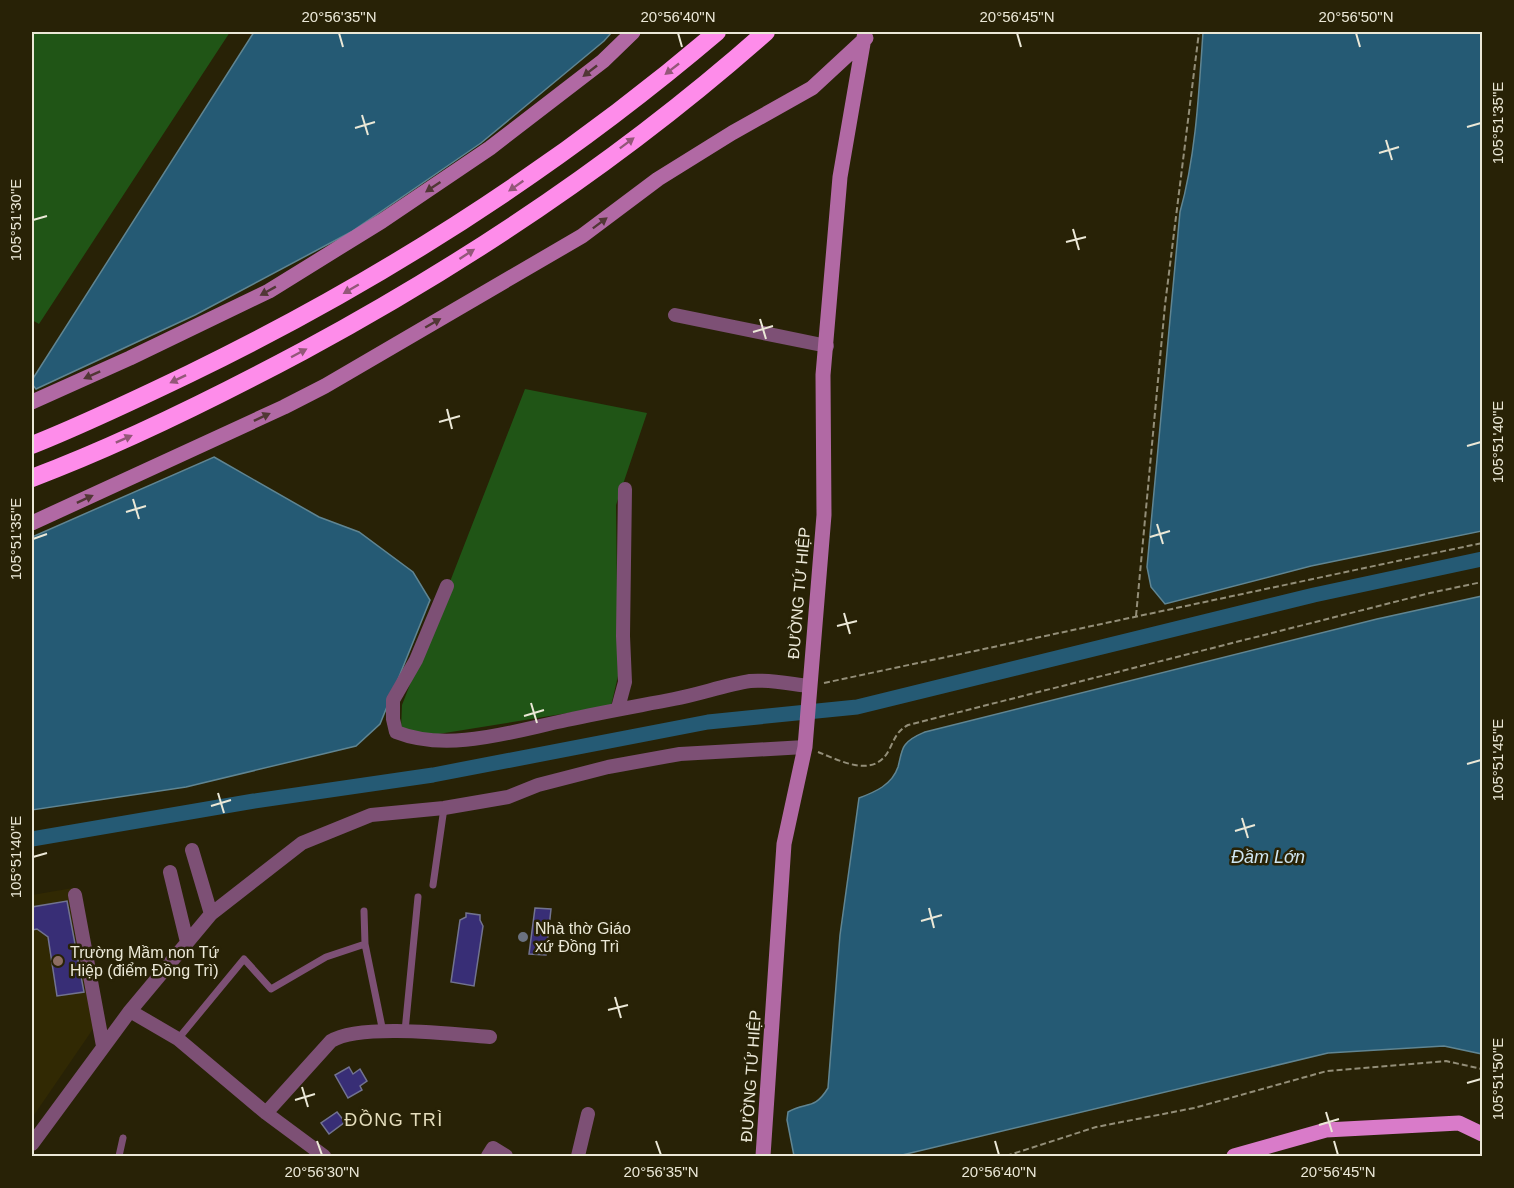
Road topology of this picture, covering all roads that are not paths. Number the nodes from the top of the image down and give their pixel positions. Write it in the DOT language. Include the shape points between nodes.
graph roads {
  1 [pos="633,32"];
  2 [pos="717,32"];
  3 [pos="766,32"];
  4 [pos="868,34"];
  5 [pos="675,315"];
  6 [pos="827,346"];
  7 [pos="32,402"];
  8 [pos="32,445"];
  9 [pos="32,478"];
  10 [pos="625,489"];
  11 [pos="32,523"];
  12 [pos="447,586"];
  13 [pos="809,686"];
  14 [pos="618,708"];
  15 [pos="806,742"];
  16 [pos="444,808"];
  17 [pos="192,850"];
  18 [pos="170,872"];
  19 [pos="433,885"];
  20 [pos="75,895"];
  21 [pos="418,897"];
  22 [pos="364,911"];
  23 [pos="211,914"];
  24 [pos="187,942"];
  25 [pos="366,944"];
  26 [pos="130,1011"];
  27 [pos="405,1031"];
  28 [pos="383,1032"];
  29 [pos="490,1037"];
  30 [pos="178,1039"];
  31 [pos="103,1046"];
  32 [pos="266,1113"];
  33 [pos="588,1114"];
  34 [pos="1482,1134"];
  35 [pos="123,1138"];
  36 [pos="32,1144"];
  37 [pos="119,1156"];
  38 [pos="324,1156"];
  39 [pos="488,1156"];
  40 [pos="506,1156"];
  41 [pos="578,1156"];
  42 [pos="763,1156"];
  43 [pos="1234,1156"];
  1 -- 7 [label="street, one-way" via="603,61 490,148 269,291"];
  2 -- 8 [label="highway, one-way" via="585,137 416,251 258,341"];
  9 -- 3 [label="highway, one-way" via="249,380 434,276 617,151 710,81"];
  4 -- 6 [label="street, ĐƯỜNG TỨ HIỆP" via="840,177"];
  11 -- 4 [label="street, one-way" via="325,386 582,236 658,179 812,88"];
  5 -- 6 [label="street"];
  6 -- 13 [label="street, ĐƯỜNG TỨ HIỆP" via="823,375 824,515"];
  10 -- 14 [label="street" via="625,682"];
  12 -- 14 [label="street" via="416,660 393,700 396,732 414,739 468,739"];
  13 -- 14 [label="street" via="752,681"];
  13 -- 15 [label="street, ĐƯỜNG TỨ HIỆP"];
  15 -- 16 [label="street" via="680,754 608,767 508,797"];
  15 -- 42 [label="street, ĐƯỜNG TỨ HIỆP" via="784,844"];
  16 -- 19 [label="lane"];
  16 -- 23 [label="street" via="371,815 302,843"];
  17 -- 23 [label="street"];
  18 -- 24 [label="street"];
  20 -- 31 [label="street"];
  21 -- 27 [label="lane"];
  22 -- 25 [label="lane"];
  23 -- 24 [label="street"];
  24 -- 26 [label="street"];
  25 -- 28 [label="lane"];
  25 -- 30 [label="lane" via="326,957 271,989 244,959"];
  26 -- 30 [label="street"];
  26 -- 31 [label="street"];
  27 -- 28 [label="street"];
  27 -- 29 [label="street"];
  28 -- 32 [label="street" via="341,1035 331,1041"];
  30 -- 32 [label="street"];
  31 -- 36 [label="street"];
  32 -- 38 [label="street"];
  33 -- 41 [label="street"];
  34 -- 43 [label="main road" via="1459,1124 1326,1130"];
  35 -- 37 [label="lane"];
  39 -- 40 [label="street" via="493,1148"];
}
